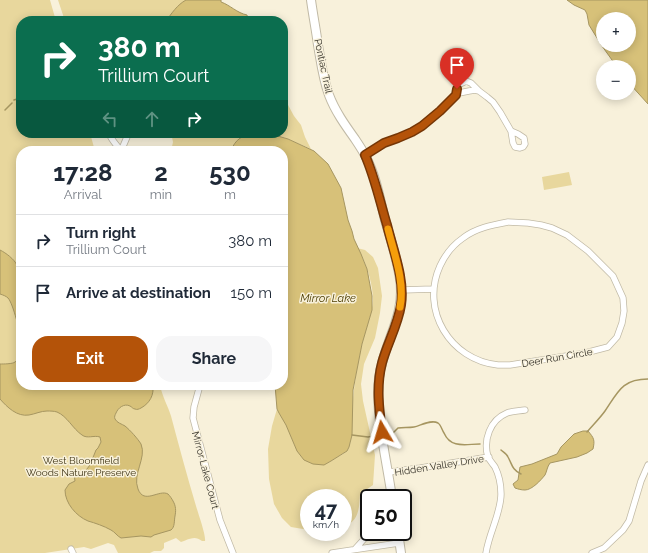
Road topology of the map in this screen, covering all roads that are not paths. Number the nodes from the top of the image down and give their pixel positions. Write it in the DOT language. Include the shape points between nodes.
graph roads {
  1 [pos="311,0"];
  2 [pos="479,91"];
  3 [pos="456,95"];
  4 [pos="511,131"];
  5 [pos="111,138"];
  6 [pos="117,146"];
  7 [pos="365,155"];
  8 [pos="433,289"];
  9 [pos="402,290"];
  10 [pos="199,390"];
  11 [pos="525,410"];
  12 [pos="488,457"];
  13 [pos="648,464"];
  14 [pos="389,472"];
  15 [pos="391,489"];
  16 [pos="362,541"];
  17 [pos="400,543"];
  18 [pos="355,549"];
  19 [pos="605,550"];
  20 [pos="233,553"];
  21 [pos="332,553"];
  22 [pos="401,553"];
  23 [pos="486,553"];
  24 [pos="592,553"];
  1 -- 7 [label="main road, Pontiac Trail" via="321,64 329,95 341,120"];
  2 -- 3 [label="street" via="466,91"];
  2 -- 3 [label="street" via="466,81 458,85"];
  2 -- 4 [label="street" via="493,102"];
  3 -- 7 [label="street" via="422,126 384,143"];
  5 -- 6 [label="street"];
  7 -- 9 [label="main road, Pontiac Trail" via="382,207"];
  8 -- 8 [label="street, Deer Run Circle" via="436,274 443,260 461,238 489,226 508,222 528,223 567,235 588,251 613,276 623,298 624,311 617,337 608,347 498,365 472,357 447,336 436,312"];
  8 -- 9 [label="street"];
  9 -- 14 [label="main road, Pontiac Trail" via="401,306 382,363 378,388"];
  10 -- 20 [label="street, Mirror Lake Court" via="193,418 220,520"];
  11 -- 12 [label="street" via="508,412 492,425 486,444"];
  12 -- 14 [label="street, Hidden Valley Drive"];
  12 -- 23 [label="street" via="500,482 501,494 500,507"];
  13 -- 19 [label="street" via="628,521"];
  14 -- 15 [label="main road, Pontiac Trail"];
  16 -- 18 [label="street"];
  17 -- 18 [label="street"];
  17 -- 22 [label="main road"];
  18 -- 21 [label="street"];
  19 -- 24 [label="street"];
}
